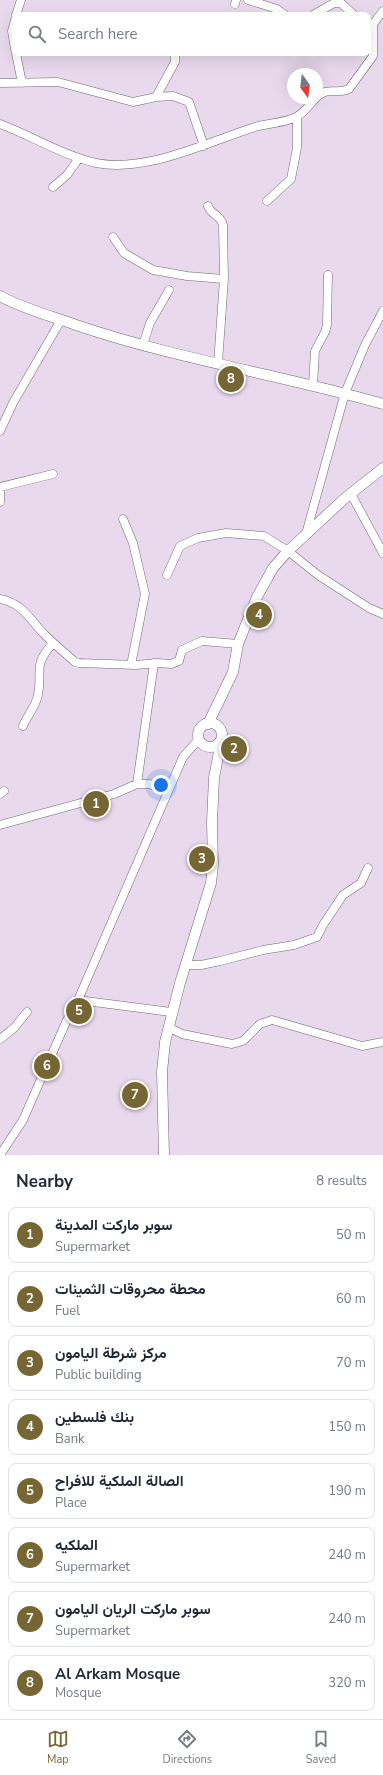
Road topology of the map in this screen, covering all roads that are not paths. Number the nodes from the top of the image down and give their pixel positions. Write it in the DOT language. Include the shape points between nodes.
graph roads {
  1 [pos="21,0"];
  2 [pos="248,0"];
  3 [pos="342,1"];
  4 [pos="383,11"];
  5 [pos="17,12"];
  6 [pos="281,12"];
  7 [pos="318,12"];
  8 [pos="351,12"];
  9 [pos="371,23"];
  10 [pos="17,56"];
  11 [pos="175,56"];
  12 [pos="0,83"];
  13 [pos="22,83"];
  14 [pos="323,93"];
  15 [pos="156,97"];
  16 [pos="311,104"];
  17 [pos="297,117"];
  18 [pos="0,124"];
  19 [pos="204,146"];
  20 [pos="79,158"];
  21 [pos="53,187"];
  22 [pos="267,201"];
  23 [pos="208,206"];
  24 [pos="113,237"];
  25 [pos="328,275"];
  26 [pos="224,279"];
  27 [pos="169,290"];
  28 [pos="0,296"];
  29 [pos="383,311"];
  30 [pos="61,320"];
  31 [pos="142,345"];
  32 [pos="218,363"];
  33 [pos="313,385"];
  34 [pos="345,393"];
  35 [pos="383,404"];
  36 [pos="0,432"];
  37 [pos="383,468"];
  38 [pos="53,474"];
  39 [pos="0,488"];
  40 [pos="351,494"];
  41 [pos="0,502"];
  42 [pos="123,519"];
  43 [pos="306,534"];
  44 [pos="288,551"];
  45 [pos="383,553"];
  46 [pos="167,575"];
  47 [pos="0,600"];
  48 [pos="383,614"];
  49 [pos="53,643"];
  50 [pos="238,644"];
  51 [pos="154,663"];
  52 [pos="131,665"];
  53 [pos="208,724"];
  54 [pos="23,726"];
  55 [pos="199,739"];
  56 [pos="221,741"];
  57 [pos="137,784"];
  58 [pos="167,792"];
  59 [pos="0,825"];
  60 [pos="368,868"];
  61 [pos="185,965"];
  62 [pos="78,1000"];
  63 [pos="26,1012"];
  64 [pos="171,1012"];
  65 [pos="168,1027"];
  66 [pos="0,1039"];
  67 [pos="383,1042"];
  68 [pos="0,1155"];
  69 [pos="164,1155"];
  1 -- 5 [label="street"];
  2 -- 6 [label="street"];
  3 -- 7 [label="street"];
  3 -- 8 [label="street"];
  4 -- 9 [label="street"];
  9 -- 14 [label="street" via="373,56 349,89"];
  10 -- 13 [label="street"];
  11 -- 15 [label="street" via="175,62"];
  12 -- 13 [label="street"];
  13 -- 15 [label="street" via="58,82 133,102"];
  15 -- 19 [label="street" via="173,96 189,102"];
  16 -- 17 [label="street"];
  17 -- 19 [label="street" via="255,127"];
  17 -- 22 [label="street" via="297,148 291,179"];
  18 -- 20 [label="street"];
  19 -- 20 [label="street" via="175,155 127,164 106,164"];
  20 -- 21 [label="street" via="67,175"];
  23 -- 26 [label="street" via="223,222"];
  24 -- 26 [label="street" via="124,253 153,270"];
  25 -- 33 [label="street" via="327,325 315,351"];
  26 -- 32 [label="street"];
  27 -- 31 [label="street" via="150,323"];
  28 -- 30 [label="street"];
  29 -- 34 [label="street" via="365,345"];
  30 -- 31 [label="street"];
  30 -- 36 [label="street" via="12,403"];
  31 -- 32 [label="street"];
  32 -- 33 [label="street"];
  33 -- 34 [label="street"];
  34 -- 35 [label="street"];
  34 -- 43 [label="street"];
  37 -- 40 [label="street"];
  38 -- 39 [label="street"];
  39 -- 41 [label="street"];
  40 -- 43 [label="street"];
  40 -- 45 [label="street"];
  42 -- 52 [label="street" via="133,543 145,594"];
  43 -- 44 [label="street"];
  44 -- 46 [label="street" via="264,536 226,533 205,537 180,546"];
  44 -- 48 [label="street" via="318,575 368,608"];
  44 -- 50 [label="street" via="263,583"];
  47 -- 49 [label="street" via="14,602"];
  49 -- 52 [label="street" via="75,662"];
  49 -- 54 [label="street" via="44,654 38,668 38,695"];
  50 -- 51 [label="street" via="202,641 182,650 179,661 175,663"];
  50 -- 53 [label="street" via="233,672"];
  51 -- 52 [label="street"];
  51 -- 57 [label="street"];
  53 -- 55 [label="street" via="201,728"];
  53 -- 56 [label="street" via="219,727"];
  55 -- 56 [label="street" via="207,747 215,746"];
  55 -- 58 [label="street" via="183,757"];
  56 -- 61 [label="street" via="214,778 214,865 211,883"];
  57 -- 58 [label="street" via="150,784"];
  57 -- 59 [label="street" via="114,794"];
  58 -- 62 [label="street"];
  60 -- 61 [label="street" via="361,883 343,895 317,937 294,945 220,961"];
  61 -- 64 [label="street"];
  62 -- 64 [label="street"];
  62 -- 68 [label="street" via="23,1120"];
  63 -- 66 [label="street" via="14,1028"];
  64 -- 65 [label="street"];
  65 -- 67 [label="street" via="182,1034 232,1044 243,1041 260,1024 272,1020 362,1046"];
  65 -- 69 [label="street" via="162,1072"];
}
